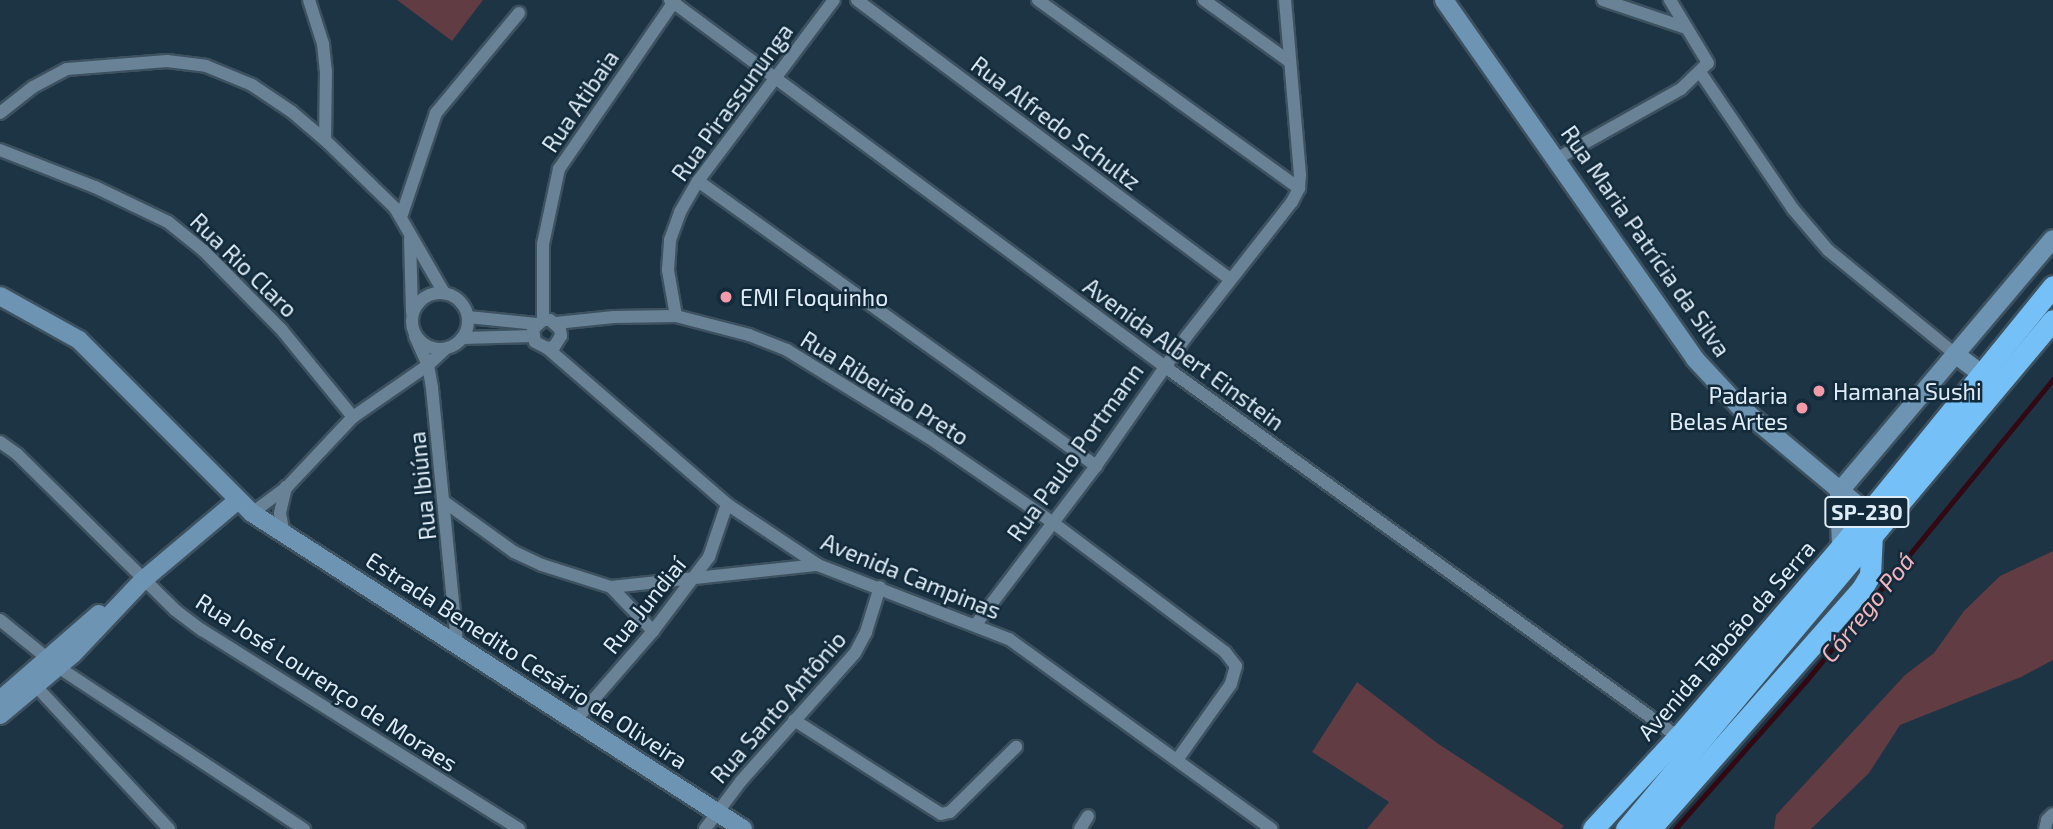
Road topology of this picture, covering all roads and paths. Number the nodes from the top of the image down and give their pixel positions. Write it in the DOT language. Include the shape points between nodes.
graph roads {
  1 [pos="309,0"];
  2 [pos="834,0"];
  3 [pos="857,0"];
  4 [pos="1038,0"];
  5 [pos="1204,0"];
  6 [pos="1285,0"];
  7 [pos="1444,0"];
  8 [pos="1603,0"];
  9 [pos="1670,0"];
  10 [pos="673,1"];
  11 [pos="519,13"];
  12 [pos="1686,28"];
  13 [pos="1289,61"];
  14 [pos="1700,72"];
  15 [pos="774,79"];
  16 [pos="0,113"];
  17 [pos="325,140"];
  18 [pos="0,150"];
  19 [pos="1558,159"];
  20 [pos="698,181"];
  21 [pos="1299,188"];
  22 [pos="401,217"];
  23 [pos="410,235"];
  24 [pos="2053,239"];
  25 [pos="1230,279"];
  26 [pos="2053,286"];
  27 [pos="444,293"];
  28 [pos="0,296"];
  29 [pos="412,313"];
  30 [pos="676,316"];
  31 [pos="468,317"];
  32 [pos="2053,320"];
  33 [pos="542,326"];
  34 [pos="415,336"];
  35 [pos="462,338"];
  36 [pos="547,348"];
  37 [pos="445,349"];
  38 [pos="1955,354"];
  39 [pos="428,365"];
  40 [pos="1164,366"];
  41 [pos="1989,380"];
  42 [pos="353,416"];
  43 [pos="0,442"];
  44 [pos="1096,466"];
  45 [pos="287,487"];
  46 [pos="1839,492"];
  47 [pos="238,500"];
  48 [pos="446,503"];
  49 [pos="727,504"];
  50 [pos="252,513"];
  51 [pos="1867,513"];
  52 [pos="1052,522"];
  53 [pos="284,534"];
  54 [pos="1873,536"];
  55 [pos="1841,547"];
  56 [pos="818,565"];
  57 [pos="694,579"];
  58 [pos="143,580"];
  59 [pos="611,587"];
  60 [pos="880,587"];
  61 [pos="0,620"];
  62 [pos="976,624"];
  63 [pos="653,631"];
  64 [pos="457,645"];
  65 [pos="52,663"];
  66 [pos="31,682"];
  67 [pos="0,700"];
  68 [pos="0,715"];
  69 [pos="794,720"];
  70 [pos="574,722"];
  71 [pos="1678,737"];
  72 [pos="1016,747"];
  73 [pos="1177,760"];
  74 [pos="716,812"];
  75 [pos="2053,814"];
  76 [pos="1088,817"];
  77 [pos="165,827"];
  78 [pos="304,829"];
  79 [pos="519,829"];
  80 [pos="705,829"];
  81 [pos="743,829"];
  82 [pos="1080,829"];
  83 [pos="1271,829"];
  84 [pos="1593,829"];
  85 [pos="1626,829"];
  86 [pos="1650,829"];
  87 [pos="2045,829"];
  1 -- 17 [label="street" via="323,44"];
  2 -- 15 [label="street, Rua Pirassununga"];
  3 -- 25 [label="street, Rua Alfredo Schultz"];
  4 -- 21 [label="street"];
  5 -- 13 [label="street"];
  6 -- 13 [label="street"];
  7 -- 19 [label="street, Rua Maria Patrícia da Silva"];
  8 -- 12 [label="street"];
  9 -- 12 [label="street"];
  10 -- 15 [label="street, Avenida Albert Einstein"];
  10 -- 33 [label="street, Rua Atibaia" via="559,169 543,244"];
  11 -- 22 [label="street" via="436,113"];
  12 -- 14 [label="street" via="1708,64"];
  13 -- 21 [label="street"];
  14 -- 19 [label="street" via="1681,89"];
  14 -- 38 [label="street" via="1793,209 1828,250"];
  15 -- 20 [label="street, Rua Pirassununga"];
  15 -- 40 [label="street, Avenida Albert Einstein"];
  16 -- 17 [label="street" via="33,87 67,69 167,61 206,66 252,85"];
  17 -- 22 [label="street"];
  18 -- 42 [label="street, Rua Rio Claro" via="169,222 281,329"];
  19 -- 46 [label="street, Rua Maria Patrícia da Silva" via="1695,359 1731,398"];
  20 -- 30 [label="street, Rua Pirassununga" via="670,240 668,270"];
  20 -- 44 [label="street"];
  21 -- 25 [label="street, Rua Paulo Portmann"];
  22 -- 23 [label="street"];
  23 -- 27 [label="street"];
  23 -- 29 [label="street"];
  24 -- 38 [label="street"];
  25 -- 40 [label="street, Rua Paulo Portmann"];
  26 -- 41 [label="highway, Avenida Taboão da Serra / SP-230"];
  27 -- 29 [label="street" via="425,297"];
  27 -- 31 [label="street" via="456,297"];
  28 -- 47 [label="street, Estrada Benedito Cesário de Oliveira" via="79,340"];
  29 -- 34 [label="street"];
  30 -- 33 [label="street, Rua Ribeirão Preto" via="614,317"];
  30 -- 52 [label="street, Rua Ribeirão Preto" via="749,335 807,361"];
  31 -- 33 [label="street"];
  31 -- 35 [label="street"];
  32 -- 41 [label="highway, Avenida Taboão da Serra / SP-230"];
  33 -- 35 [label="street"];
  33 -- 36 [label="street, Avenida Campinas" via="540,347"];
  33 -- 36 [label="street" via="561,336"];
  34 -- 37 [label="street" via="423,344"];
  34 -- 39 [label="street, Rua Ibiúna"];
  35 -- 37 [label="street"];
  36 -- 49 [label="street, Avenida Campinas"];
  37 -- 39 [label="street"];
  38 -- 41 [label="street"];
  38 -- 46 [label="street"];
  39 -- 42 [label="street"];
  39 -- 48 [label="street, Rua Ibiúna"];
  40 -- 44 [label="street, Rua Paulo Portmann"];
  40 -- 71 [label="street, Avenida Albert Einstein"];
  41 -- 51 [label="highway, Avenida Taboão da Serra / SP-230"];
  41 -- 54 [label="highway, Avenida Taboão da Serra / SP-230"];
  42 -- 45 [label="street"];
  43 -- 58 [label="street, Rua José Lourenço de Moraes"];
  44 -- 52 [label="street, Rua Paulo Portmann"];
  45 -- 50 [label="street"];
  45 -- 53 [label="street" via="280,513"];
  46 -- 51 [label="street, Rua Maria Patrícia da Silva"];
  46 -- 55 [label="street"];
  47 -- 50 [label="street, Estrada Benedito Cesário de Oliveira"];
  47 -- 58 [label="street"];
  48 -- 59 [label="street" via="514,552"];
  48 -- 64 [label="street, Rua Ibiúna"];
  49 -- 56 [label="street, Avenida Campinas"];
  49 -- 57 [label="street, Rua Jundiaí" via="716,541"];
  50 -- 53 [label="street, Estrada Benedito Cesário de Oliveira"];
  51 -- 54 [label="highway"];
  51 -- 55 [label="highway, Avenida Taboão da Serra / SP-230"];
  52 -- 62 [label="street, Rua Paulo Portmann"];
  52 -- 73 [label="street, Rua Ribeirão Preto" via="1225,652 1236,666 1231,684"];
  53 -- 64 [label="street, Estrada Benedito Cesário de Oliveira"];
  54 -- 85 [label="highway, Avenida Taboão da Serra / SP-230"];
  54 -- 86 [label="highway" via="1870,575 1861,590"];
  55 -- 71 [label="highway, Avenida Taboão da Serra / SP-230"];
  56 -- 57 [label="street"];
  56 -- 60 [label="street, Avenida Campinas"];
  57 -- 59 [label="street"];
  57 -- 63 [label="street, Rua Jundiaí"];
  58 -- 65 [label="street" via="112,610 101,613"];
  58 -- 79 [label="street, Rua José Lourenço de Moraes" via="202,630"];
  59 -- 63 [label="street"];
  60 -- 62 [label="street, Avenida Campinas"];
  60 -- 69 [label="street, Rua Santo Antônio" via="862,644"];
  61 -- 65 [label="street"];
  62 -- 73 [label="street, Avenida Campinas" via="1009,639"];
  63 -- 70 [label="street, Rua Jundiaí"];
  64 -- 70 [label="street, Estrada Benedito Cesário de Oliveira"];
  65 -- 66 [label="street"];
  65 -- 78 [label="street"];
  66 -- 67 [label="street"];
  66 -- 68 [label="street"];
  66 -- 77 [label="street"];
  69 -- 72 [label="street" via="934,812 950,812"];
  69 -- 74 [label="street, Rua Santo Antônio"];
  70 -- 74 [label="street, Estrada Benedito Cesário de Oliveira"];
  71 -- 84 [label="highway, Avenida Taboão da Serra / SP-230"];
  73 -- 83 [label="street, Avenida Campinas"];
  74 -- 80 [label="street, Rua Santo Antônio"];
  74 -- 81 [label="street, Estrada Benedito Cesário de Oliveira"];
  75 -- 87 [label="street"];
  76 -- 82 [label="street"];
}
